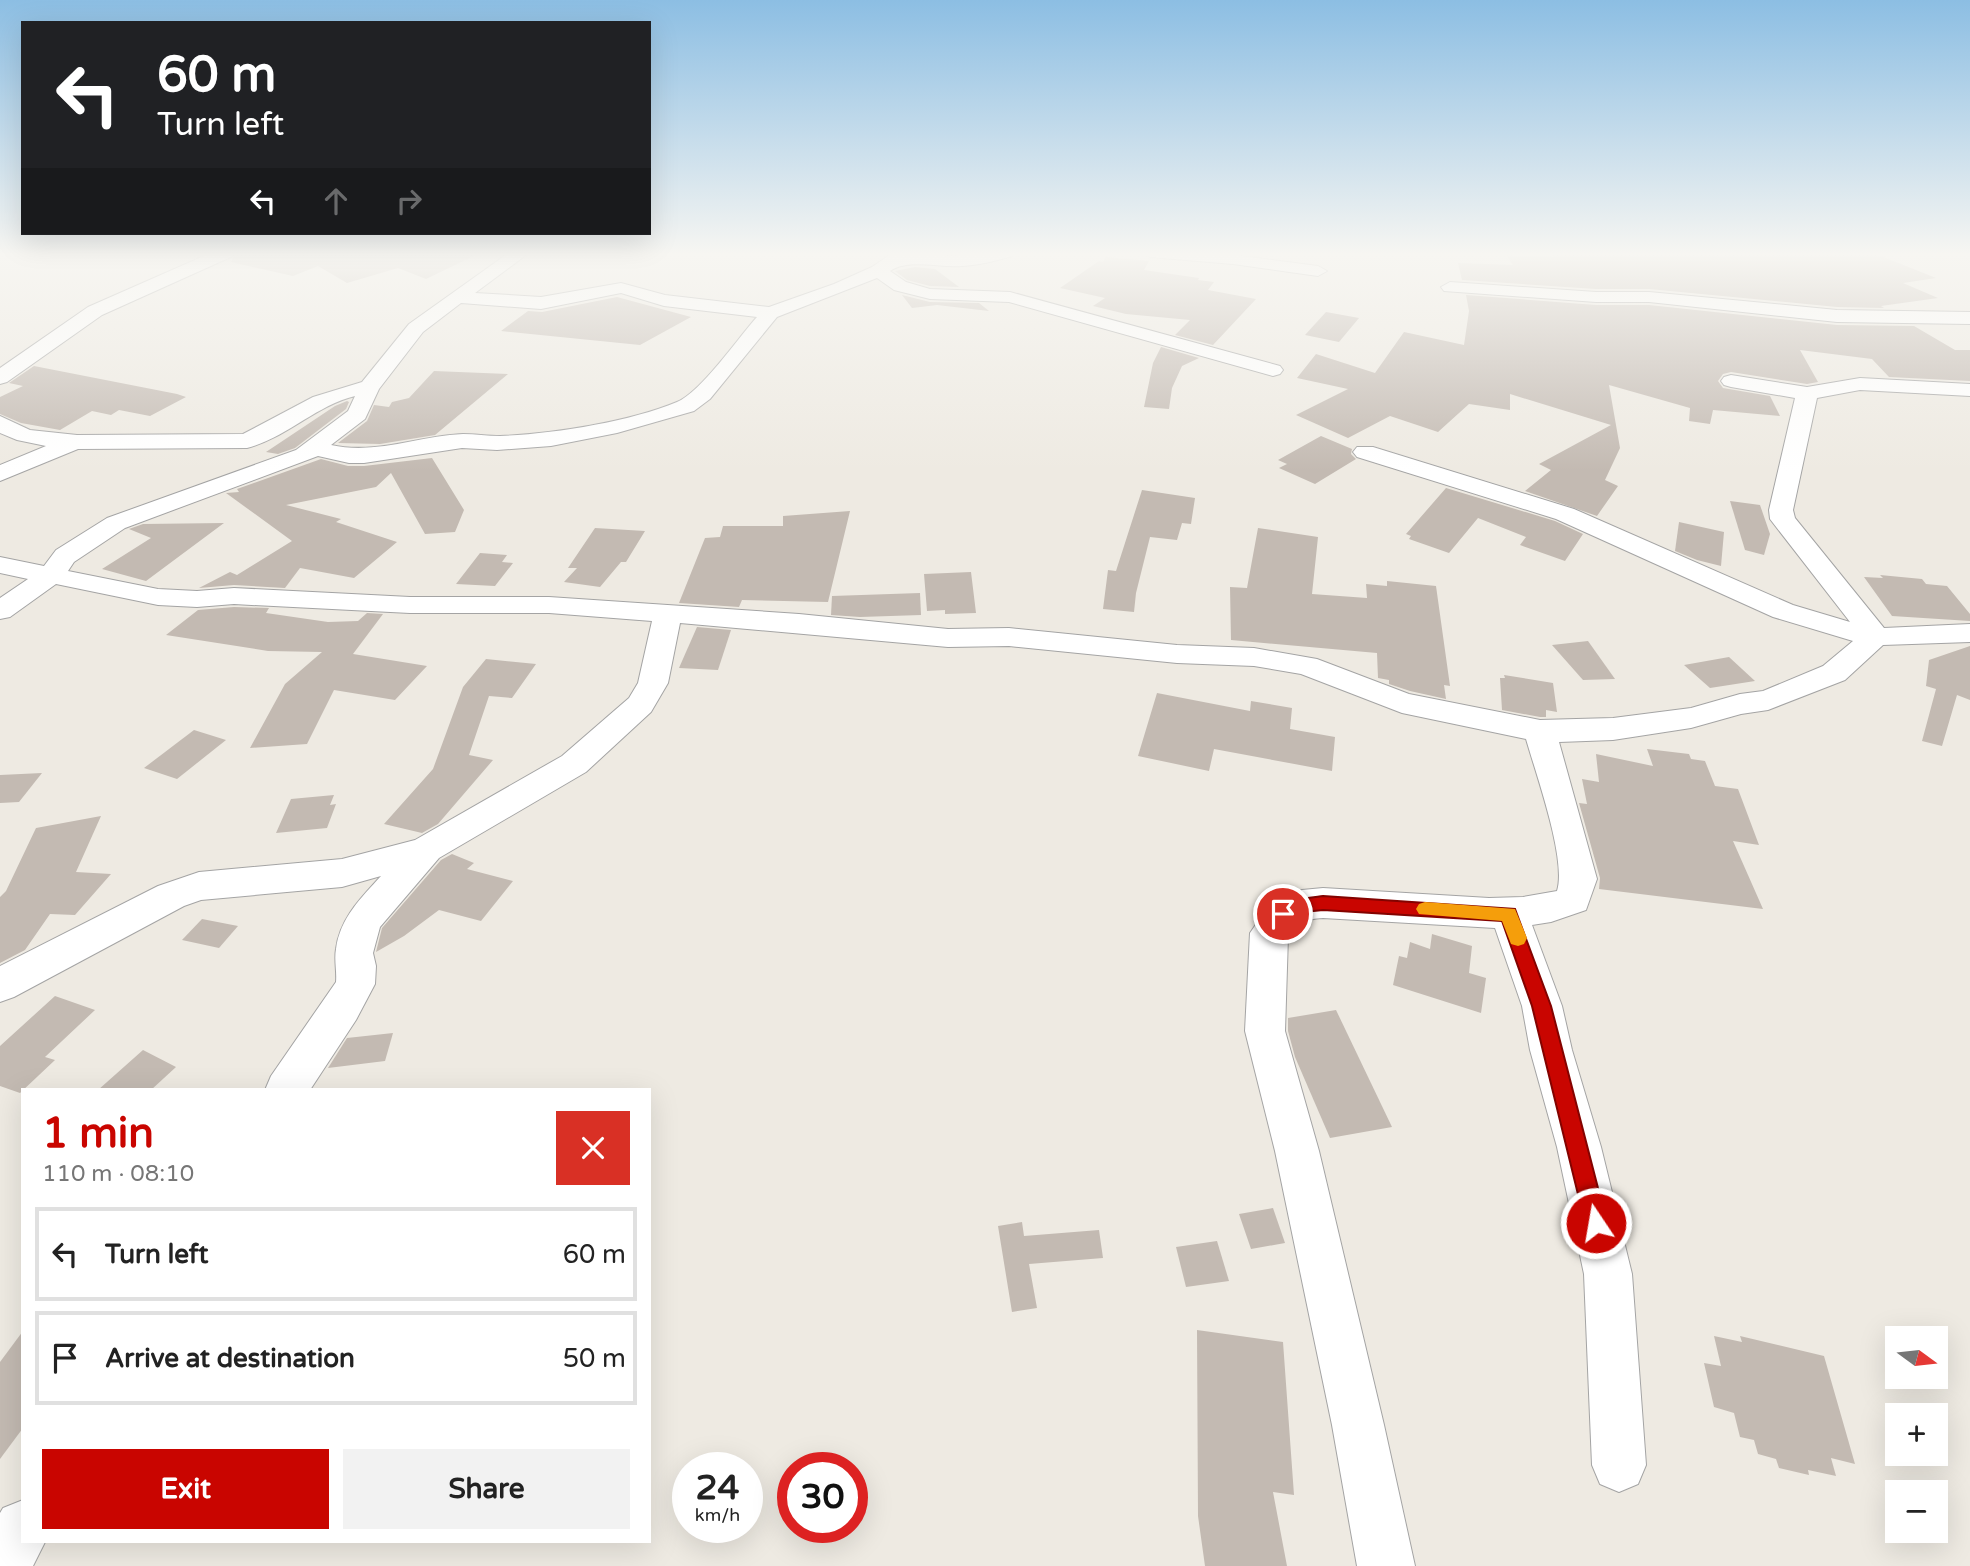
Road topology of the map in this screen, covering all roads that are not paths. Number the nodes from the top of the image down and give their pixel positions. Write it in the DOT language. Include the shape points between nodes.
graph roads {
  1 [pos="73,325"];
  2 [pos="420,325"];
  3 [pos="760,325"];
  4 [pos="1111,325"];
  5 [pos="1273,370"];
  6 [pos="0,378"];
  7 [pos="1731,381"];
  8 [pos="369,388"];
  9 [pos="1970,390"];
  10 [pos="1807,393"];
  11 [pos="0,423"];
  12 [pos="75,442"];
  13 [pos="314,448"];
  14 [pos="1365,452"];
  15 [pos="0,474"];
  16 [pos="0,565"];
  17 [pos="50,576"];
  18 [pos="0,611"];
  19 [pos="667,614"];
  20 [pos="1970,633"];
  21 [pos="1876,636"];
  22 [pos="1540,731"];
  23 [pos="427,849"];
  24 [pos="1509,914"];
  25 [pos="0,985"];
  26 [pos="287,1088"];
  27 [pos="1619,1465"];
  28 [pos="21,1531"];
  29 [pos="1,1566"];
  30 [pos="1386,1566"];
  1 -- 6 [label="street"];
  2 -- 8 [label="street"];
  3 -- 13 [label="street" via="702,394 686,406 617,426 551,439 451,442 364,456"];
  4 -- 5 [label="street"];
  7 -- 10 [label="street"];
  8 -- 12 [label="street" via="305,407 247,441"];
  8 -- 13 [label="street" via="357,414"];
  9 -- 10 [label="street" via="1860,383"];
  10 -- 21 [label="street" via="1781,510 1783,519"];
  11 -- 12 [label="street" via="29,436"];
  12 -- 15 [label="street"];
  13 -- 17 [label="street" via="116,523 65,556"];
  14 -- 21 [label="street" via="1565,514 1783,611"];
  16 -- 17 [label="street"];
  17 -- 18 [label="street"];
  17 -- 19 [label="street" via="158,597 549,605"];
  19 -- 22 [label="street" via="948,638 1009,637 1294,663 1402,703"];
  19 -- 23 [label="street" via="653,683 640,705 614,731 574,764"];
  20 -- 21 [label="street"];
  21 -- 22 [label="street" via="1819,681 1768,699 1691,718 1614,729"];
  22 -- 24 [label="street" via="1578,879 1573,900 1561,907"];
  23 -- 25 [label="street" via="342,873 199,886 171,896"];
  23 -- 26 [label="street" via="366,917 354,953 355,984"];
  24 -- 27 [label="street" via="1542,1006 1608,1274"];
  24 -- 30 [label="street" via="1323,903 1302,905 1283,914 1269,933 1265,1031 1297,1150"];
  28 -- 29 [label="street"];
}
